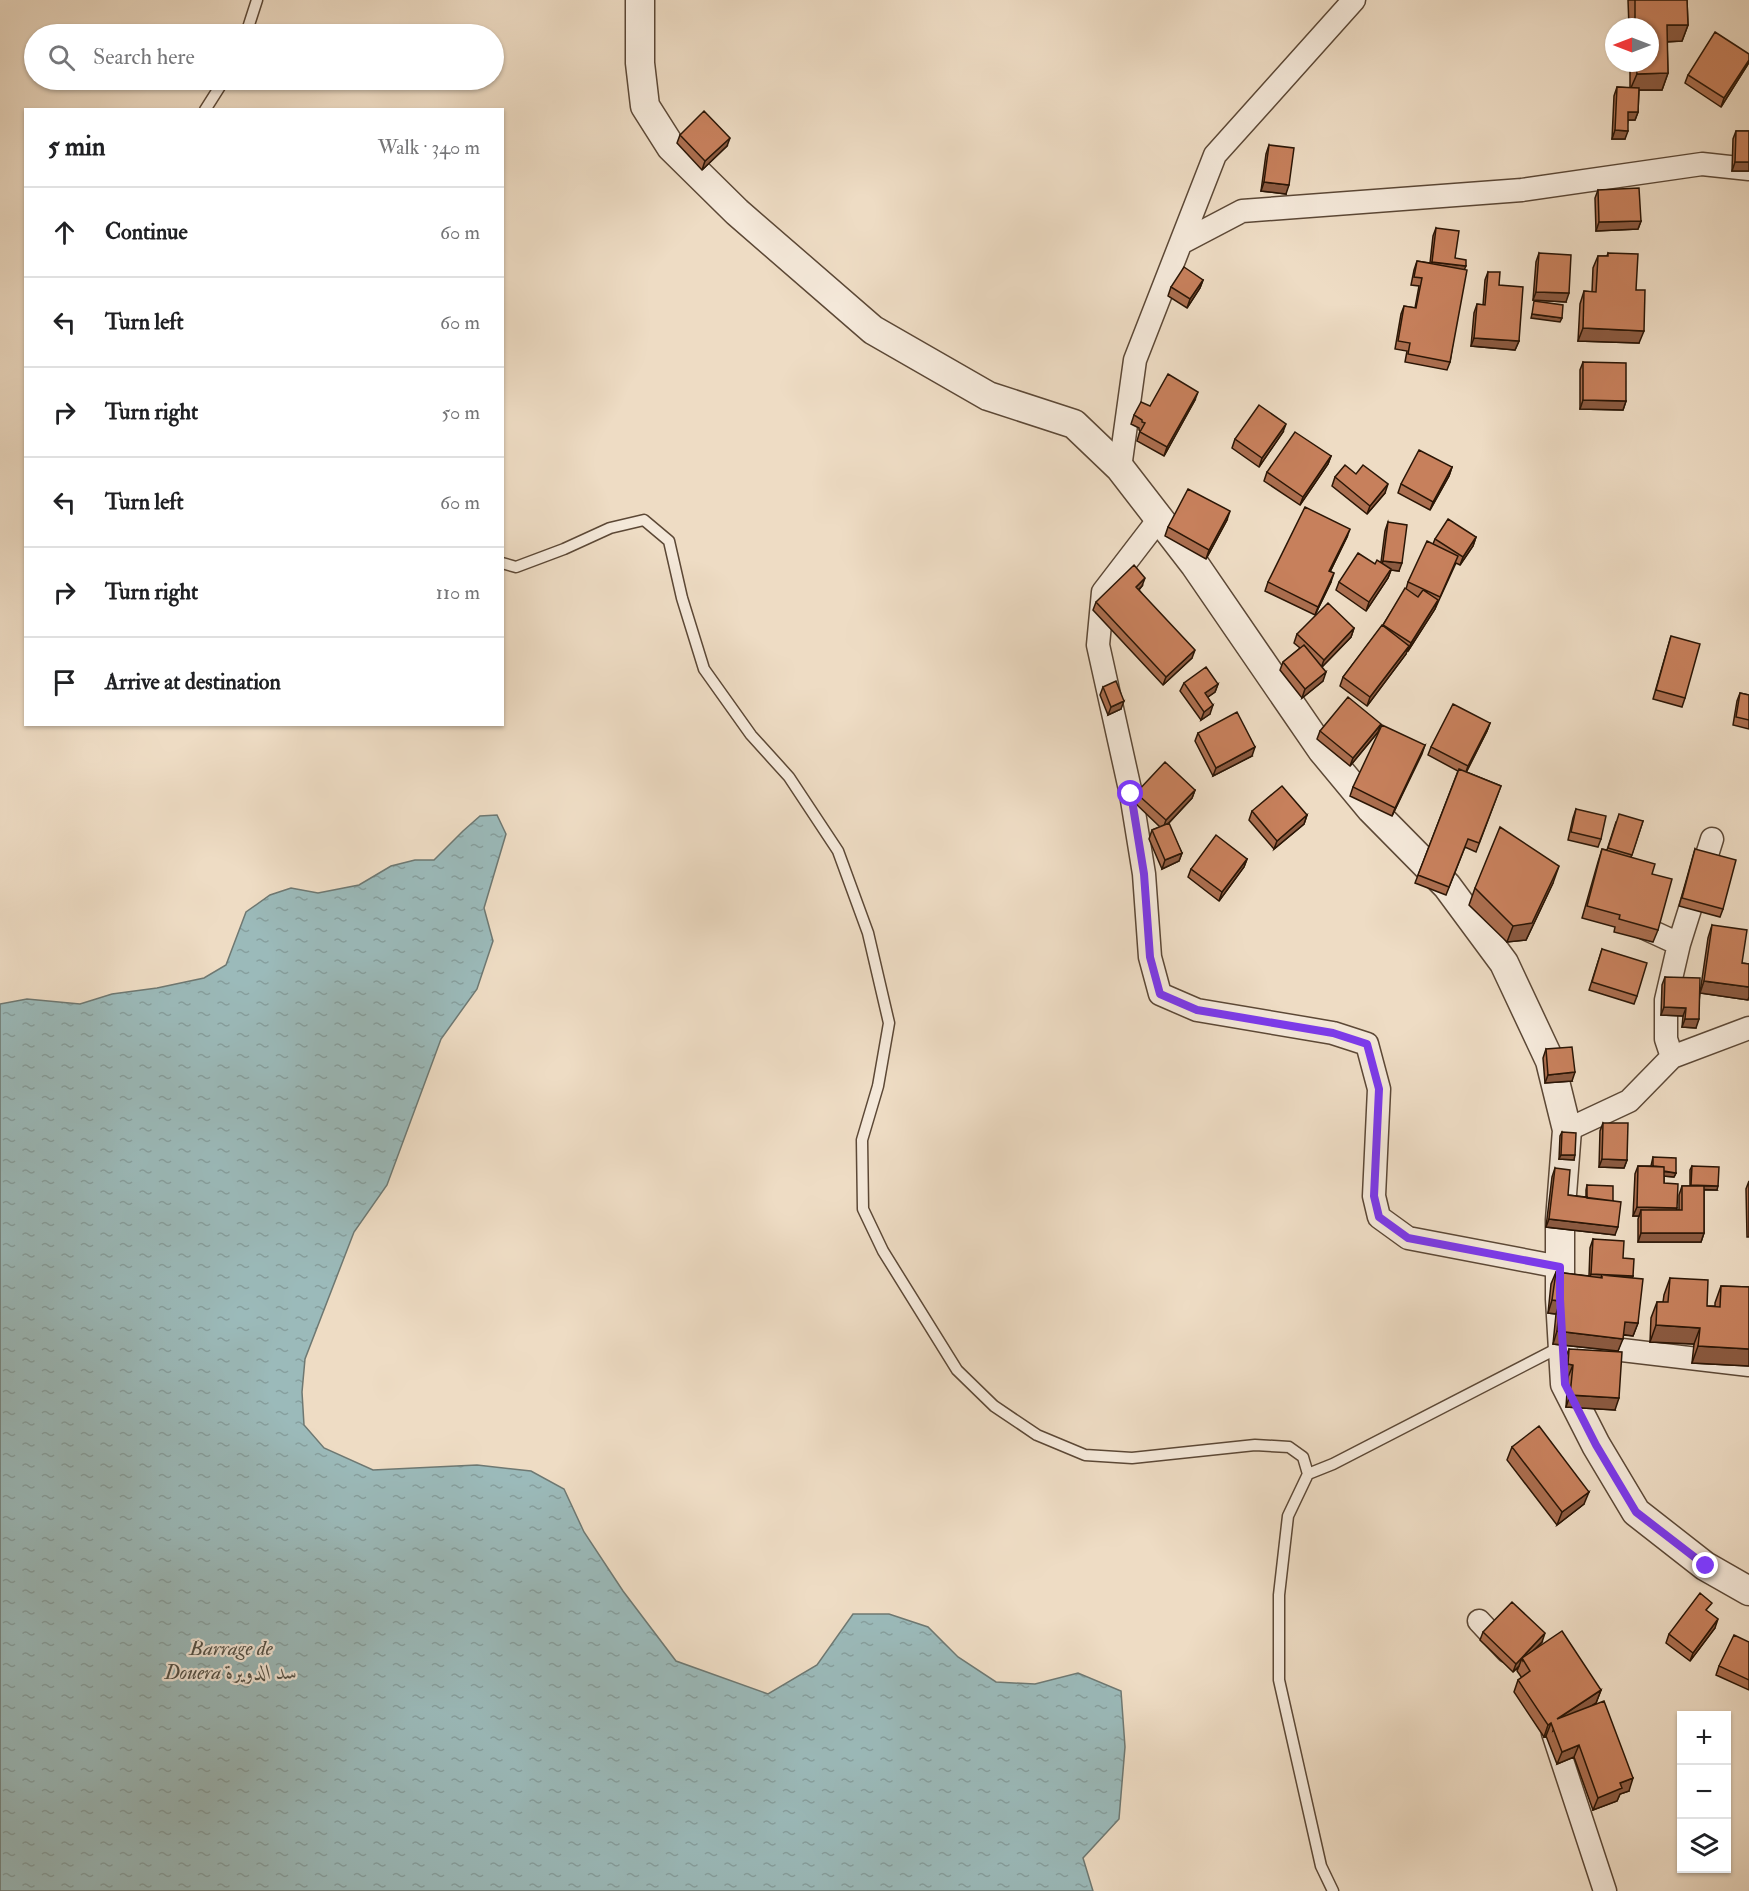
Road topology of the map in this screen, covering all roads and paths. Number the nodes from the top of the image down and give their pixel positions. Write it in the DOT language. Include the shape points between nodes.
graph roads {
  1 [pos="258,0"];
  2 [pos="640,0"];
  3 [pos="1354,0"];
  4 [pos="250,24"];
  5 [pos="217,90"];
  6 [pos="205,108"];
  7 [pos="1747,165"];
  8 [pos="1181,243"];
  9 [pos="1120,468"];
  10 [pos="1159,519"];
  11 [pos="504,564"];
  12 [pos="1713,839"];
  13 [pos="1609,912"];
  14 [pos="1679,945"];
  15 [pos="1749,1028"];
  16 [pos="1672,1057"];
  17 [pos="1567,1130"];
  18 [pos="1560,1267"];
  19 [pos="1563,1345"];
  20 [pos="1749,1365"];
  21 [pos="1308,1474"];
  22 [pos="1749,1591"];
  23 [pos="1479,1621"];
  24 [pos="1519,1663"];
  25 [pos="1546,1713"];
  26 [pos="1333,1891"];
  27 [pos="1605,1891"];
  1 -- 4 [label="lane"];
  2 -- 9 [label="street" via="645,106 671,147 737,212 873,330 988,396 1074,424"];
  3 -- 8 [label="street" via="1215,155"];
  5 -- 6 [label="lane"];
  7 -- 8 [label="street" via="1702,164 1522,190 1242,211"];
  8 -- 9 [label="street" via="1135,360"];
  9 -- 10 [label="street"];
  10 -- 17 [label="street" via="1322,750 1371,809 1447,886 1504,963 1550,1061"];
  10 -- 18 [label="street" via="1102,592 1098,645 1131,794 1144,874 1150,957 1160,994 1197,1010 1333,1033 1367,1044 1379,1089 1374,1196 1379,1217 1408,1238"];
  11 -- 21 [label="lane" via="516,567 610,528 644,520 669,541 704,669 751,735 789,777 838,851 868,933 889,1023 879,1086 862,1140 863,1209 883,1251 957,1370 994,1406 1037,1435 1085,1455 1132,1458 1255,1445 1289,1447 1303,1457"];
  12 -- 14 [label="street"];
  13 -- 14 [label="street"];
  14 -- 16 [label="street" via="1666,1000 1666,1039"];
  15 -- 16 [label="street"];
  16 -- 17 [label="street" via="1629,1101"];
  17 -- 18 [label="street"];
  18 -- 19 [label="street"];
  19 -- 20 [label="street"];
  19 -- 21 [label="lane"];
  19 -- 22 [label="street" via="1565,1384 1636,1512 1706,1566"];
  21 -- 26 [label="lane" via="1288,1516 1279,1595 1279,1680 1321,1866"];
  23 -- 24 [label="street"];
  25 -- 27 [label="street"];
}
